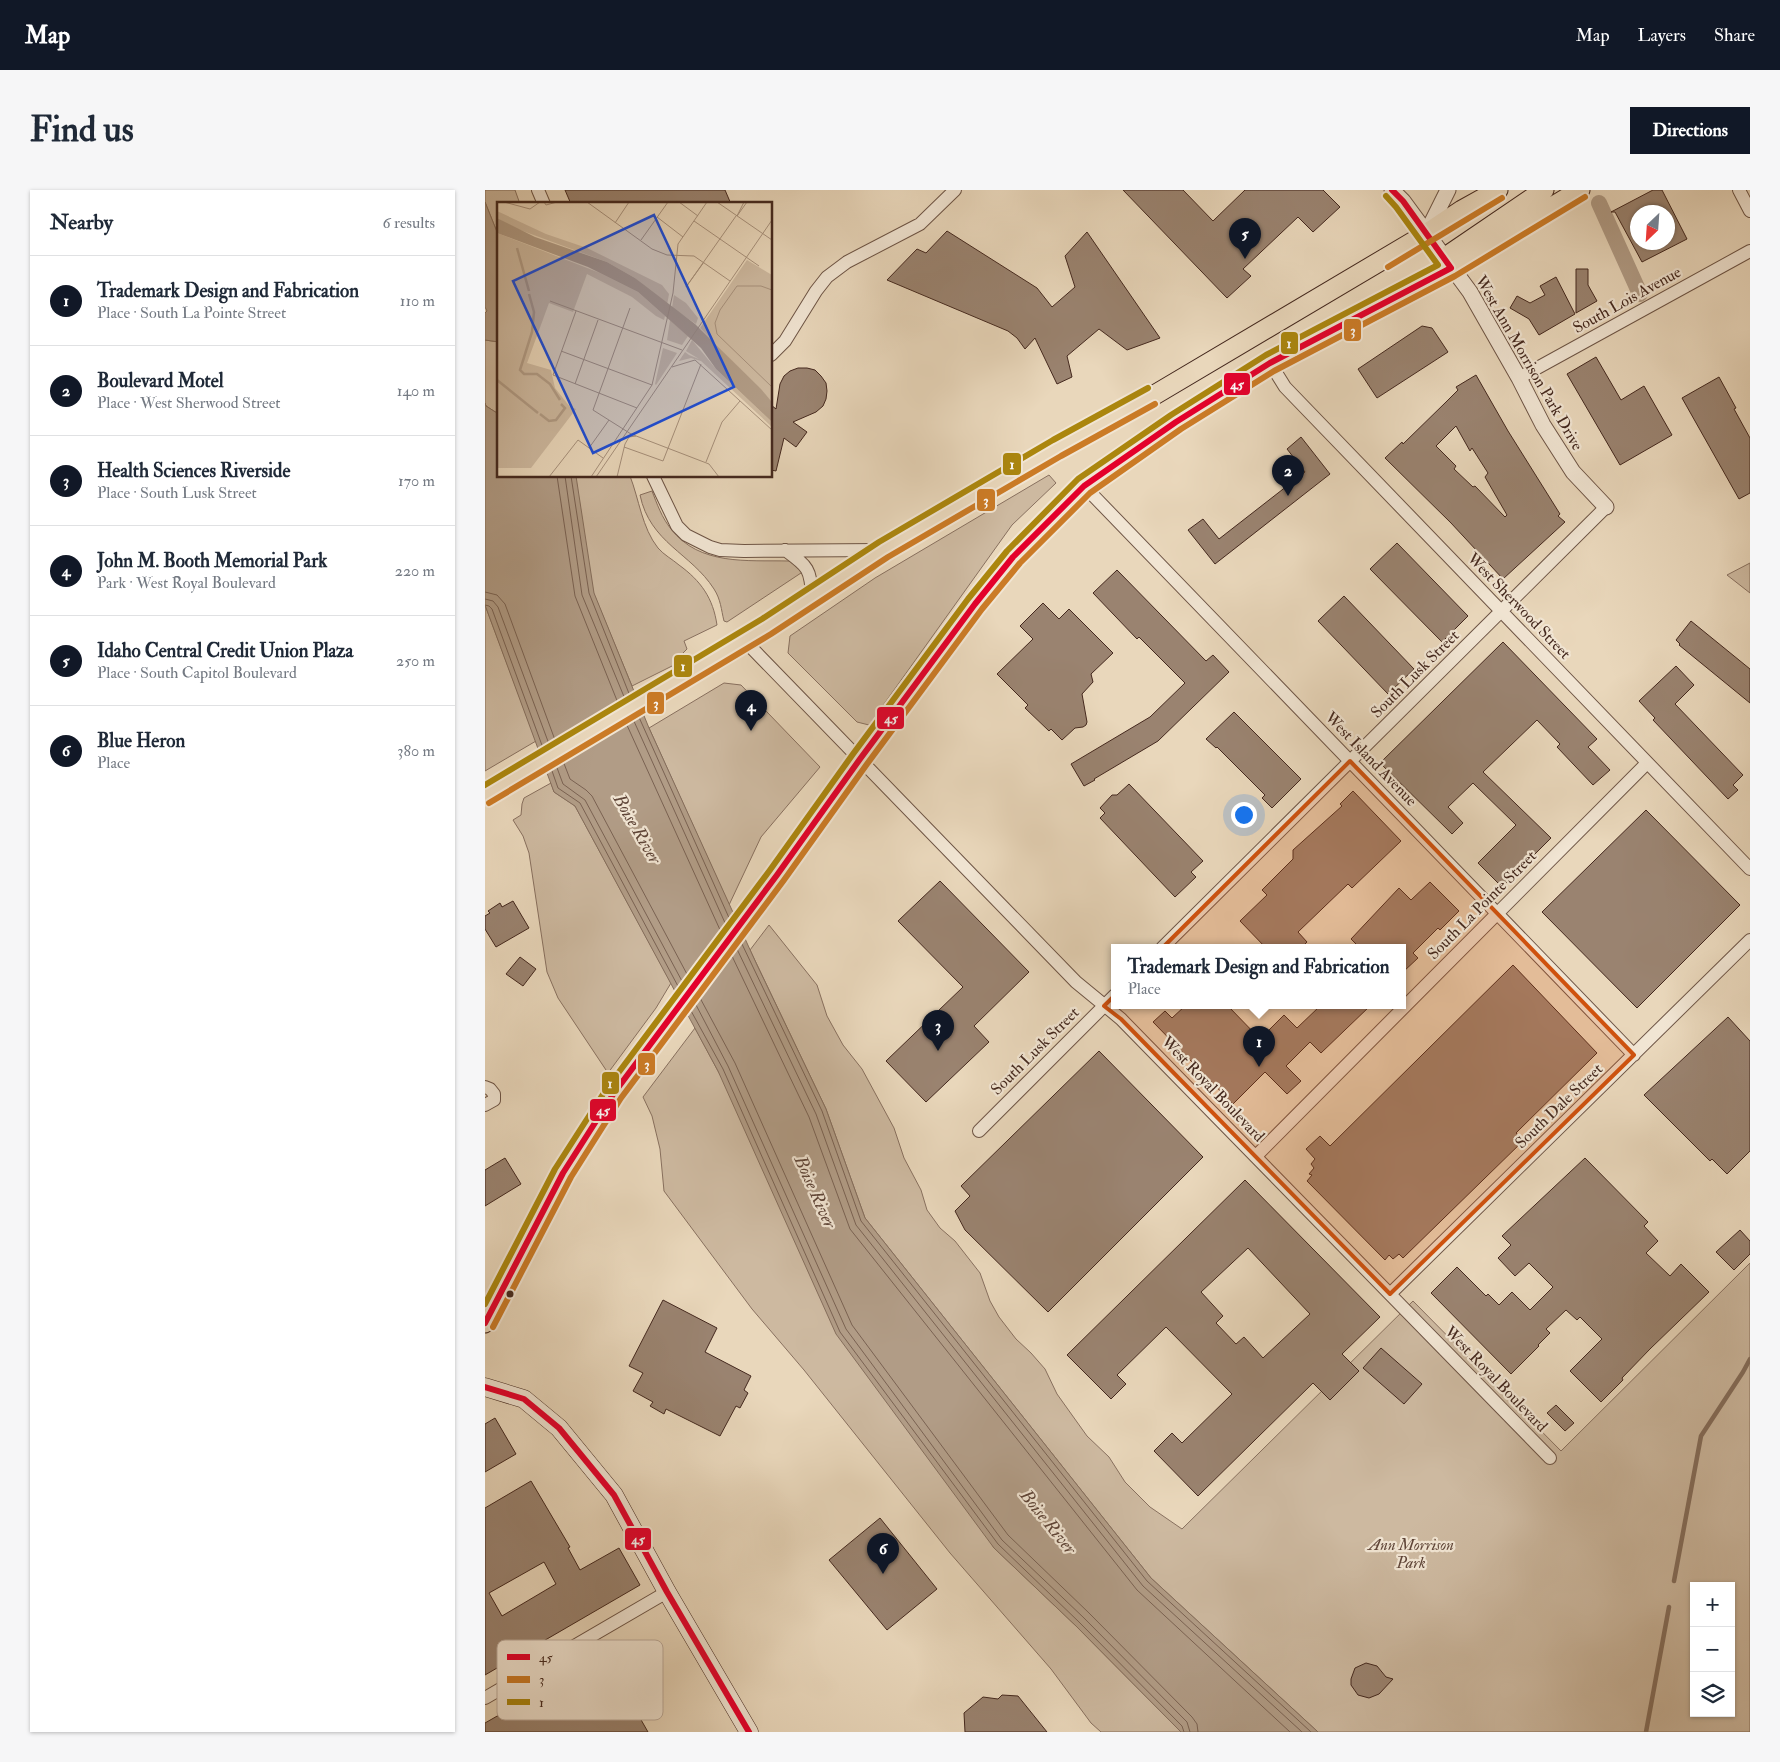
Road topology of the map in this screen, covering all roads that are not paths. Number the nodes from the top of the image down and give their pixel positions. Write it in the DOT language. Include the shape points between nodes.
graph roads {
  1 [pos="538,190"];
  2 [pos="955,190"];
  3 [pos="1392,190"];
  4 [pos="1448,190"];
  5 [pos="1498,190"];
  6 [pos="1544,190"];
  7 [pos="1580,190"];
  8 [pos="1739,190"];
  9 [pos="543,202"];
  10 [pos="1750,210"];
  11 [pos="1426,234"];
  12 [pos="1750,251"];
  13 [pos="1448,263"];
  14 [pos="773,353"];
  15 [pos="1270,363"];
  16 [pos="1519,378"];
  17 [pos="654,478"];
  18 [pos="1084,486"];
  19 [pos="1606,507"];
  20 [pos="785,550"];
  21 [pos="883,550"];
  22 [pos="812,597"];
  23 [pos="1501,611"];
  24 [pos="744,640"];
  25 [pos="860,759"];
  26 [pos="1350,761"];
  27 [pos="1647,763"];
  28 [pos="485,795"];
  29 [pos="1750,869"];
  30 [pos="1497,913"];
  31 [pos="1750,940"];
  32 [pos="1166,944"];
  33 [pos="1111,999"];
  34 [pos="1406,1005"];
  35 [pos="1104,1006"];
  36 [pos="1402,1009"];
  37 [pos="1634,1054"];
  38 [pos="485,1087"];
  39 [pos="485,1104"];
  40 [pos="979,1131"];
  41 [pos="1256,1156"];
  42 [pos="1390,1294"];
  43 [pos="485,1323"];
  44 [pos="485,1387"];
  45 [pos="1550,1458"];
  46 [pos="667,1592"];
  47 [pos="585,1640"];
  48 [pos="497,1691"];
  49 [pos="485,1698"];
  50 [pos="749,1732"];
  1 -- 9 [label="street"];
  2 -- 14 [label="street" via="920,224 847,262 827,277 785,341"];
  3 -- 11 [label="street, West Ann Morrison Park Drive"];
  4 -- 11 [label="street"];
  5 -- 11 [label="main road"];
  6 -- 13 [label="main road"];
  7 -- 13 [label="main road"];
  8 -- 10 [label="street"];
  11 -- 13 [label="street, West Ann Morrison Park Drive"];
  11 -- 21 [label="main road"];
  12 -- 16 [label="street, South Lois Avenue"];
  13 -- 15 [label="main road"];
  13 -- 16 [label="street, West Ann Morrison Park Drive" via="1470,292"];
  15 -- 18 [label="main road" via="1175,422"];
  15 -- 23 [label="street, West Sherwood Street" via="1285,387"];
  16 -- 19 [label="street, West Ann Morrison Park Drive" via="1543,425 1573,472"];
  17 -- 20 [label="street" via="677,526 698,542 720,550"];
  18 -- 25 [label="main road" via="1013,557"];
  18 -- 26 [label="street, West Island Avenue"];
  19 -- 23 [label="street, South Lusk Street"];
  20 -- 21 [label="street"];
  20 -- 22 [label="street" via="806,565"];
  21 -- 22 [label="main road"];
  22 -- 24 [label="main road"];
  23 -- 26 [label="street, South Lusk Street"];
  23 -- 27 [label="street, West Sherwood Street"];
  24 -- 25 [label="street, West Royal Boulevard"];
  24 -- 28 [label="main road"];
  25 -- 35 [label="street, West Royal Boulevard" via="1076,982"];
  25 -- 43 [label="main road" via="614,1093 563,1173"];
  26 -- 30 [label="street, West Island Avenue"];
  26 -- 32 [label="street, South Lusk Street"];
  27 -- 29 [label="street, West Sherwood Street"];
  27 -- 30 [label="street, South La Pointe Street"];
  30 -- 34 [label="street, South La Pointe Street"];
  30 -- 37 [label="street, West Island Avenue"];
  31 -- 37 [label="street, South Dale Street"];
  33 -- 35 [label="street, South Lusk Street"];
  35 -- 40 [label="street, South Lusk Street"];
  35 -- 41 [label="street, West Royal Boulevard" via="1121,1018"];
  36 -- 41 [label="street, South La Pointe Street"];
  37 -- 42 [label="street, South Dale Street"];
  38 -- 39 [label="street" via="494,1094 494,1100"];
  41 -- 42 [label="street, West Royal Boulevard"];
  42 -- 45 [label="street, West Royal Boulevard"];
  44 -- 46 [label="main road" via="524,1399 559,1428 614,1495"];
  46 -- 47 [label="street"];
  46 -- 50 [label="main road"];
  48 -- 49 [label="street"];
}
